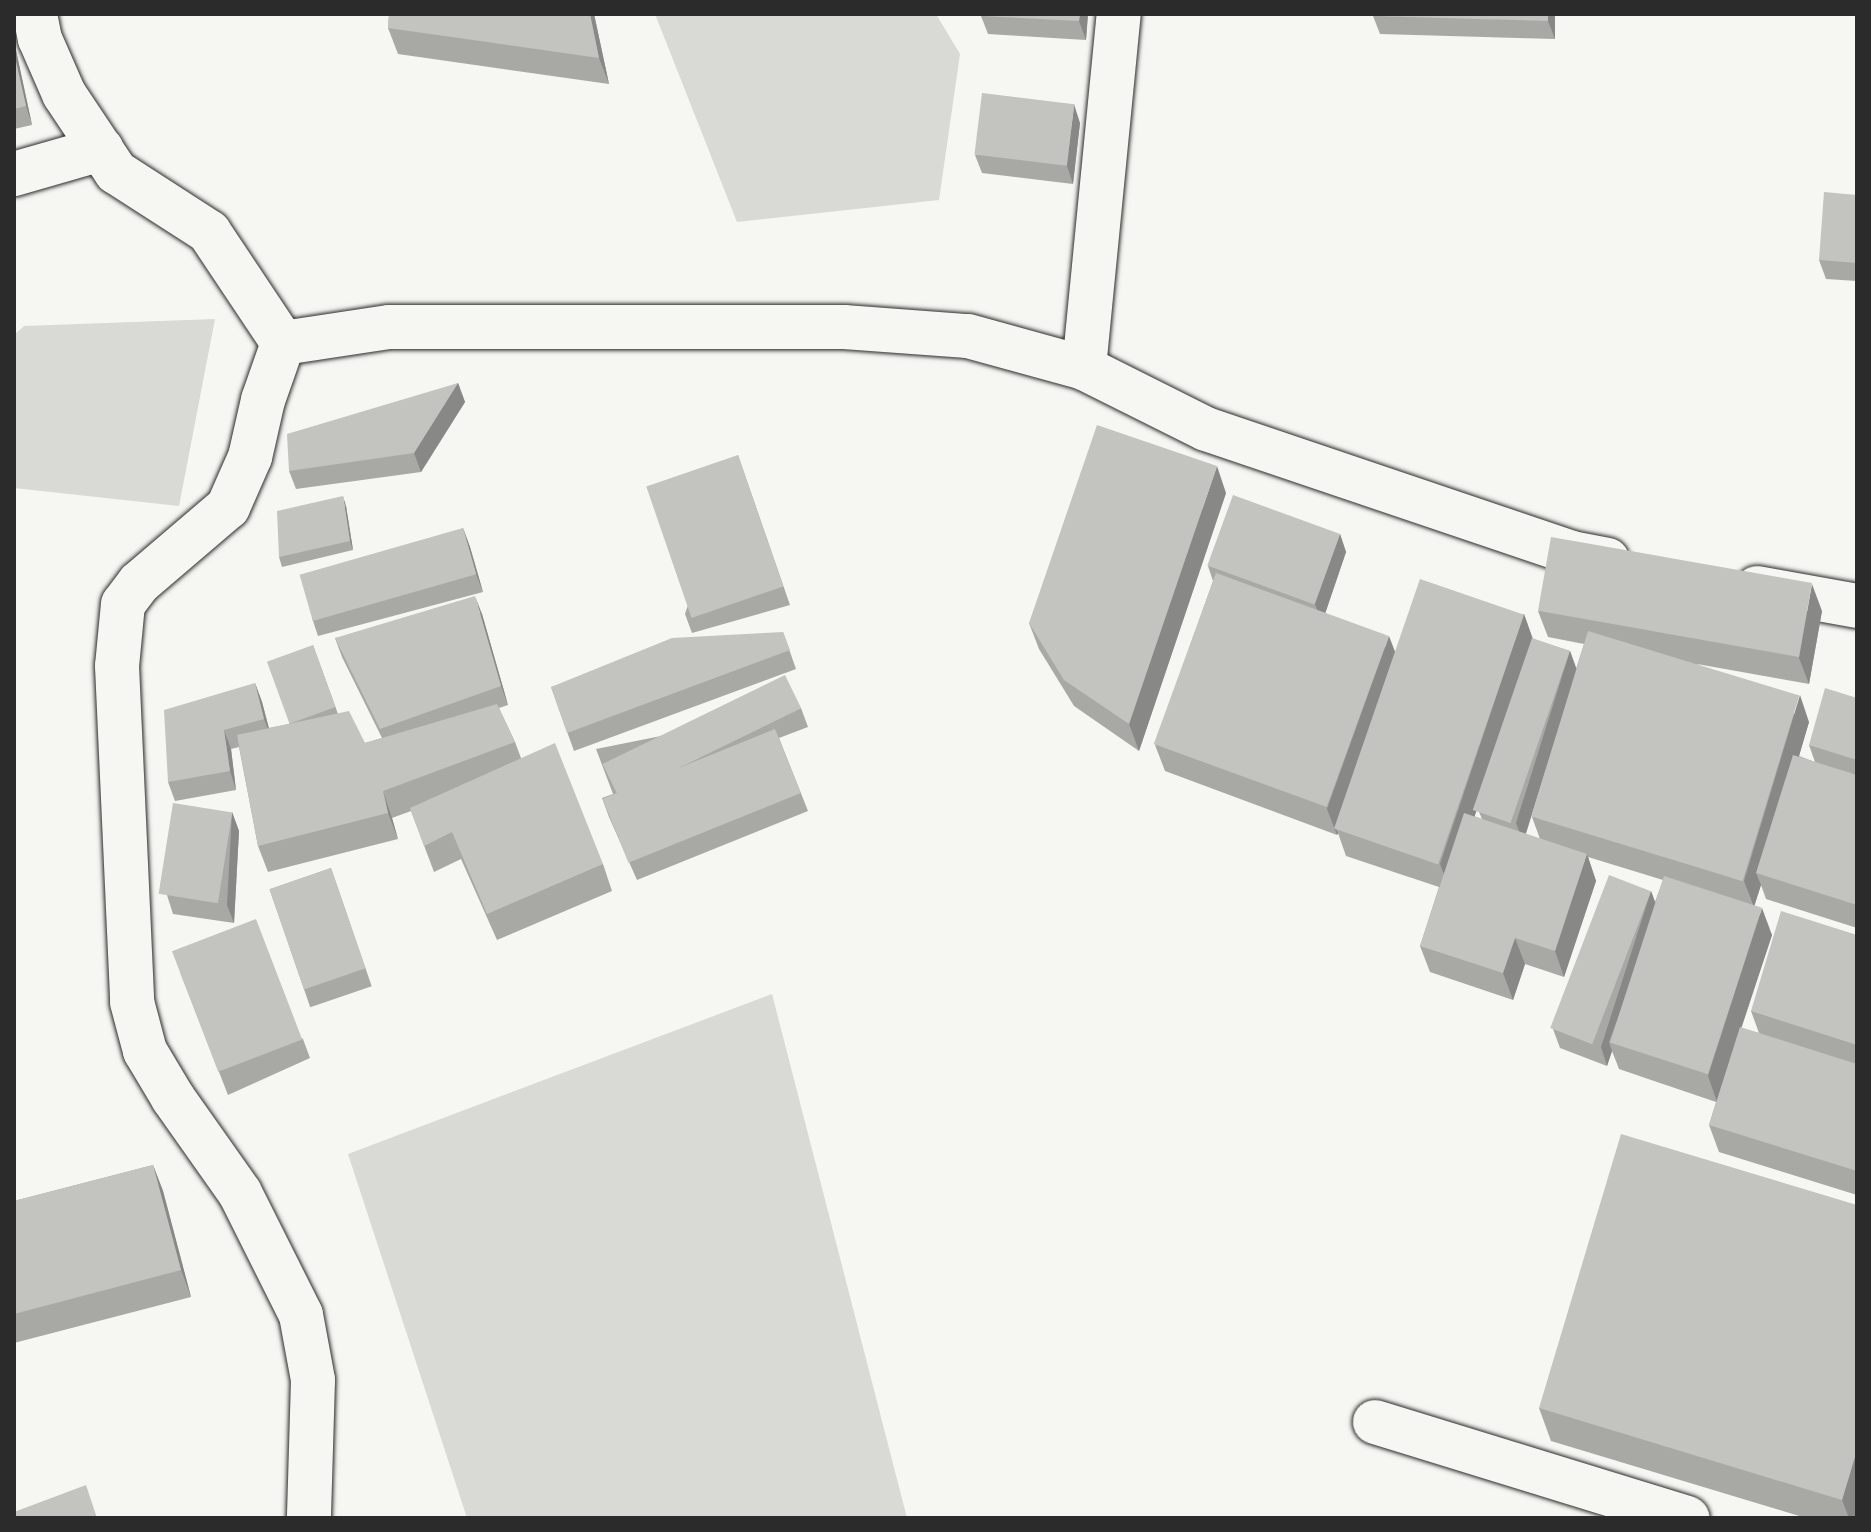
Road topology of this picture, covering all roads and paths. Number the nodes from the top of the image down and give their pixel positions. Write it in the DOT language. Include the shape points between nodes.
graph roads {
  1 [pos="35,14"];
  2 [pos="1119,14"];
  3 [pos="101,149"];
  4 [pos="14,174"];
  5 [pos="283,343"];
  6 [pos="1084,368"];
  7 [pos="1647,567"];
  8 [pos="1722,581"];
  9 [pos="1857,606"];
  10 [pos="1375,1422"];
  11 [pos="309,1518"];
  12 [pos="1688,1518"];
  1 -- 3 [label="street" via="64,94"];
  2 -- 6 [label="street"];
  3 -- 4 [label="street"];
  3 -- 5 [label="street" via="116,172 209,232"];
  5 -- 6 [label="street" via="389,327 844,327 968,336"];
  5 -- 11 [label="street" via="250,457 228,507 139,583 123,604 117,666 132,1002 145,1051 240,1193 301,1315 313,1380"];
  6 -- 7 [label="street" via="1206,429 1572,553"];
  8 -- 9 [label="street"];
  10 -- 12 [label="street"];
}
